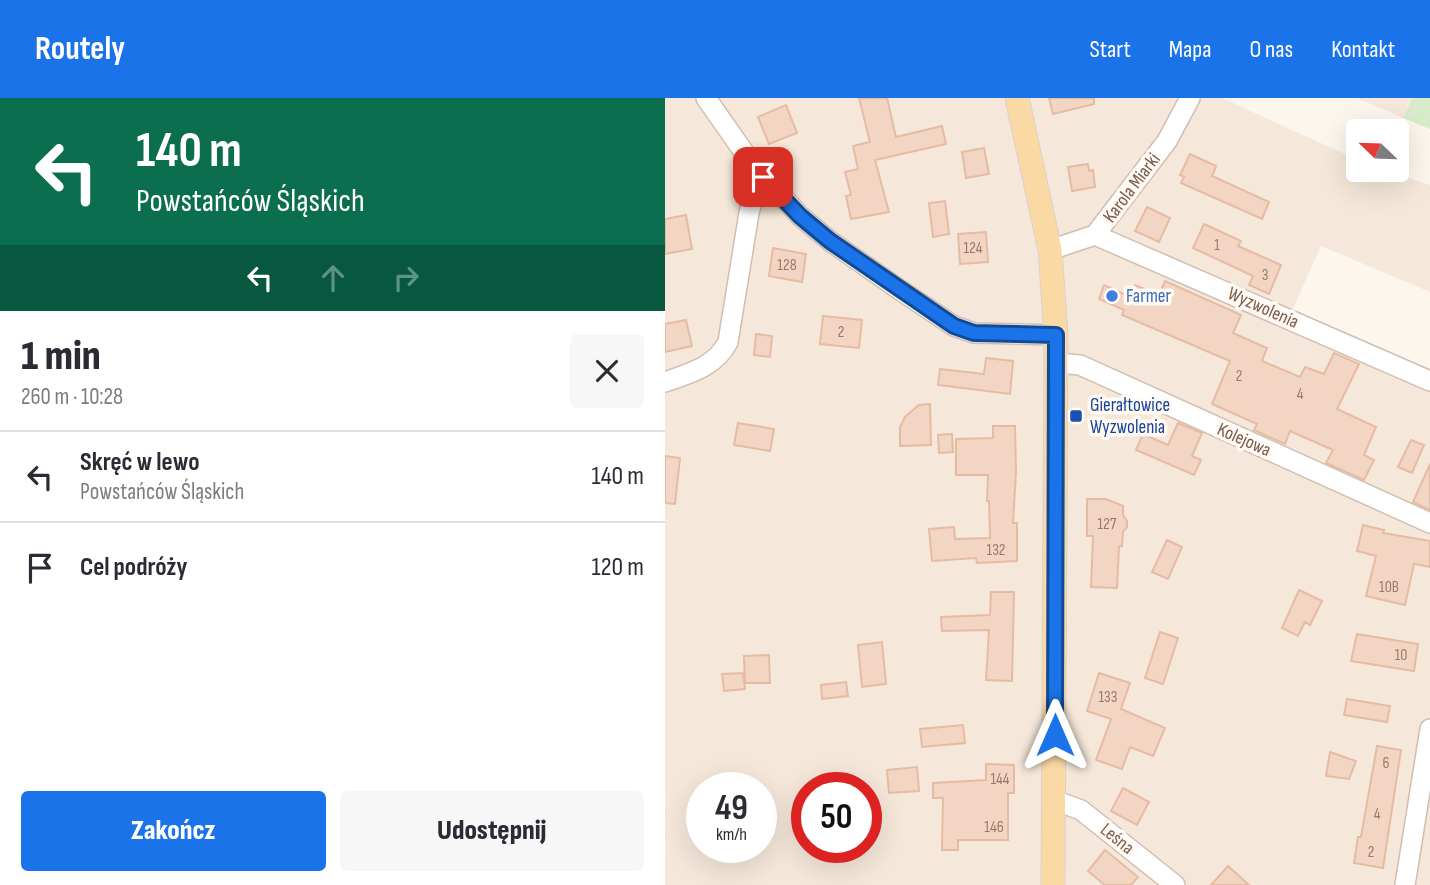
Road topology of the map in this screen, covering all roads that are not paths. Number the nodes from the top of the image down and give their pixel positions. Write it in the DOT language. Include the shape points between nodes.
graph roads {
  1 [pos="706,98"];
  2 [pos="1017,98"];
  3 [pos="1189,98"];
  4 [pos="763,177"];
  5 [pos="1095,235"];
  6 [pos="1050,250"];
  7 [pos="1056,335"];
  8 [pos="1057,363"];
  9 [pos="1430,381"];
  10 [pos="665,382"];
  11 [pos="1430,523"];
  12 [pos="1430,729"];
  13 [pos="1054,800"];
  14 [pos="1053,885"];
  15 [pos="1175,885"];
  16 [pos="1405,885"];
  1 -- 4 [label="street"];
  2 -- 6 [label="main road"];
  3 -- 5 [label="street, Karola Miarki" via="1167,141"];
  4 -- 7 [label="street" via="830,241 954,326 974,333"];
  4 -- 10 [label="street" via="749,214 728,342 706,366"];
  5 -- 6 [label="street, Karola Miarki"];
  5 -- 9 [label="street, Wyzwolenia"];
  6 -- 7 [label="main road"];
  7 -- 8 [label="main road"];
  8 -- 11 [label="street, Kolejowa" via="1080,365"];
  8 -- 13 [label="main road"];
  12 -- 16 [label="street"];
  13 -- 14 [label="main road"];
  13 -- 15 [label="street, Leśna" via="1081,810"];
}
